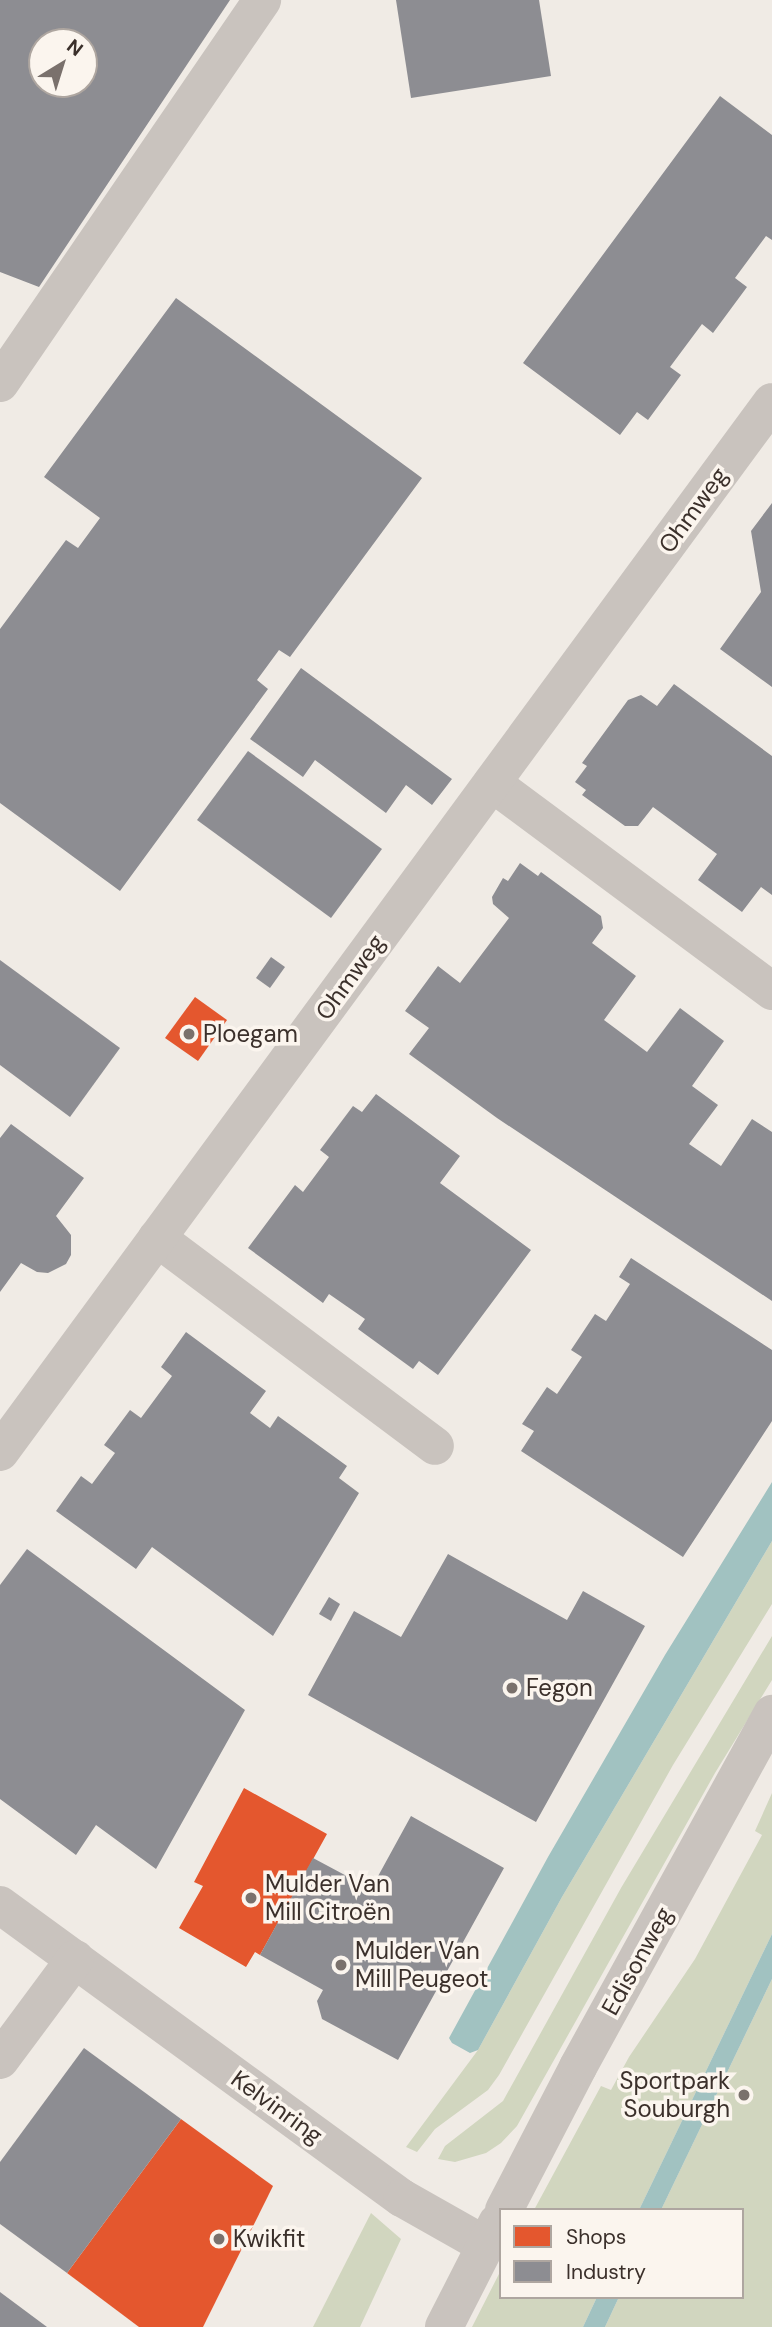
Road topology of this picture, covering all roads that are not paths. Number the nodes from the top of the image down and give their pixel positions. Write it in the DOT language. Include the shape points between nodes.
graph roads {
  1 [pos="262,0"];
  2 [pos="0,383"];
  3 [pos="771,405"];
  4 [pos="492,783"];
  5 [pos="772,990"];
  6 [pos="157,1238"];
  7 [pos="435,1446"];
  8 [pos="0,1452"];
  9 [pos="772,1714"];
  10 [pos="0,1905"];
  11 [pos="75,1959"];
  12 [pos="0,2060"];
  13 [pos="504,2208"];
  14 [pos="493,2230"];
  15 [pos="444,2327"];
  1 -- 2 [label="street"];
  3 -- 4 [label="street, Ohmweg"];
  4 -- 5 [label="street"];
  4 -- 6 [label="street, Ohmweg"];
  6 -- 7 [label="street"];
  6 -- 8 [label="street, Ohmweg"];
  9 -- 13 [label="street, Edisonweg"];
  10 -- 11 [label="street, Kelvinring"];
  11 -- 12 [label="street"];
  11 -- 14 [label="street, Kelvinring" via="402,2198"];
  14 -- 15 [label="street"];
}
